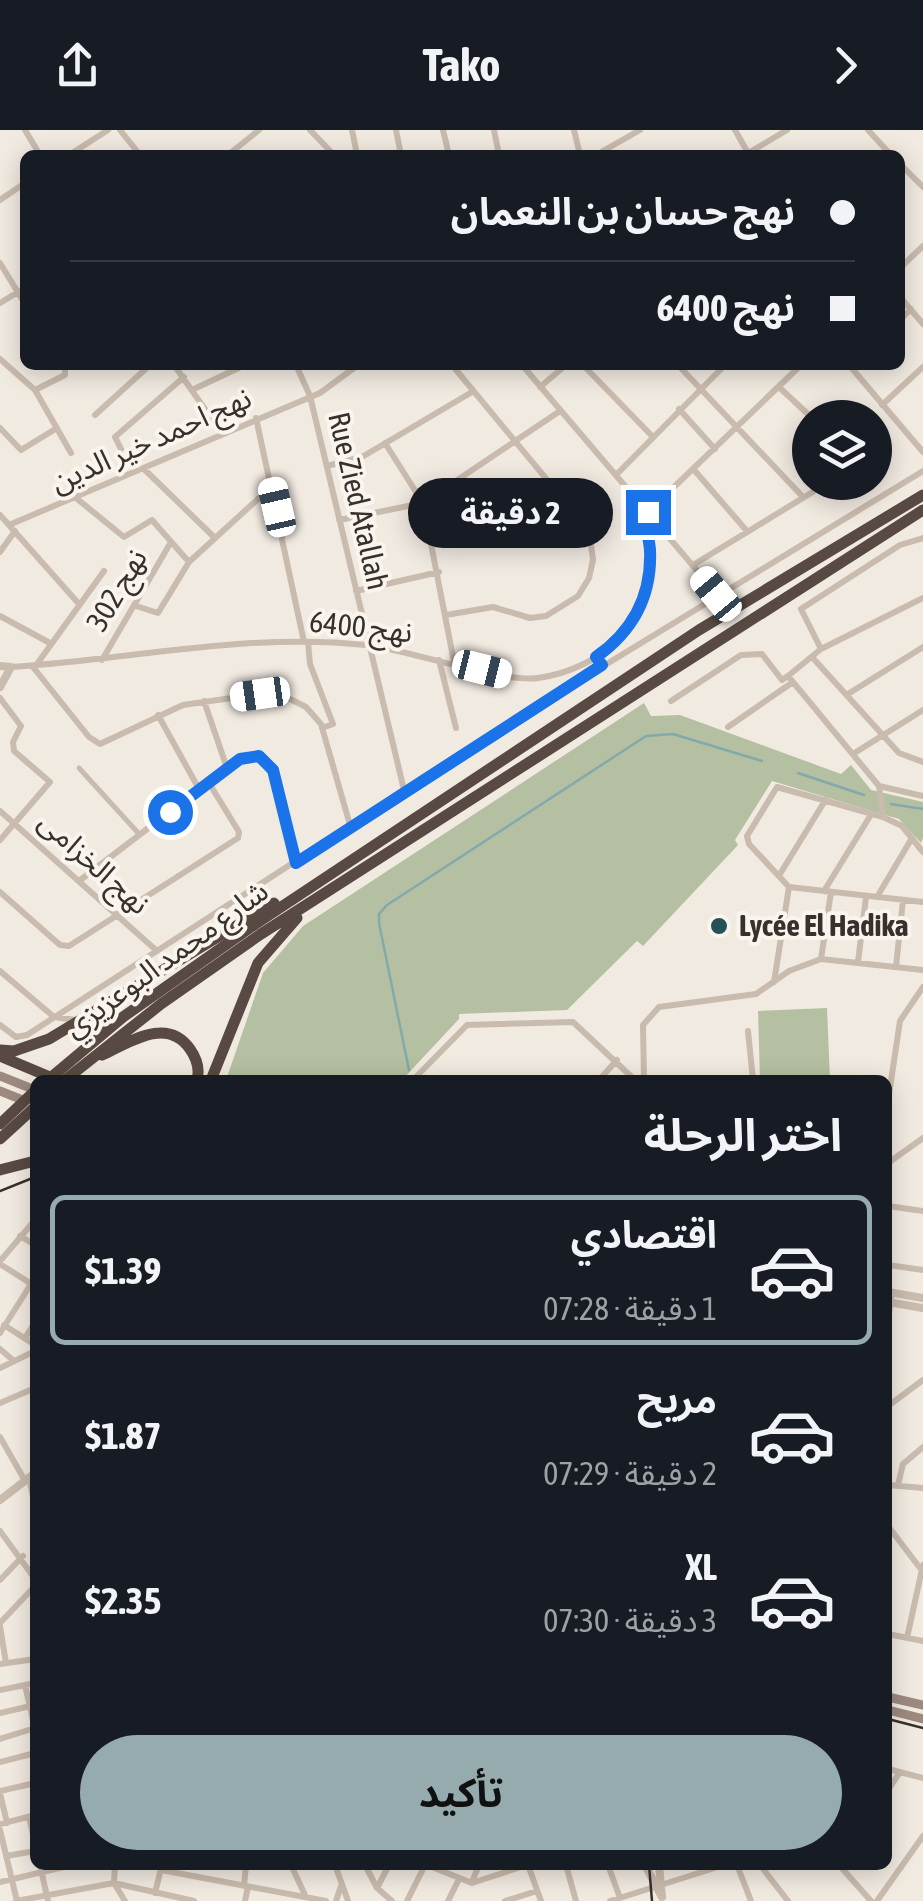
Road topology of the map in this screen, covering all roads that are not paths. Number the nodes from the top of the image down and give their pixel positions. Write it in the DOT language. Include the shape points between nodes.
graph roads {
  1 [pos="108,130"];
  2 [pos="120,130"];
  3 [pos="259,130"];
  4 [pos="310,130"];
  5 [pos="640,130"];
  6 [pos="787,130"];
  7 [pos="868,130"];
  8 [pos="77,150"];
  9 [pos="136,150"];
  10 [pos="234,150"];
  11 [pos="328,150"];
  12 [pos="605,150"];
  13 [pos="753,150"];
  14 [pos="886,150"];
  15 [pos="905,169"];
  16 [pos="923,187"];
  17 [pos="0,262"];
  18 [pos="20,288"];
  19 [pos="905,303"];
  20 [pos="910,309"];
  21 [pos="905,314"];
  22 [pos="923,324"];
  23 [pos="0,359"];
  24 [pos="923,367"];
  25 [pos="65,370"];
  26 [pos="144,370"];
  27 [pos="178,370"];
  28 [pos="234,370"];
  29 [pos="298,370"];
  30 [pos="351,370"];
  31 [pos="456,370"];
  32 [pos="526,370"];
  33 [pos="560,370"];
  34 [pos="588,370"];
  35 [pos="683,370"];
  36 [pos="720,370"];
  37 [pos="796,370"];
  38 [pos="854,370"];
  39 [pos="184,377"];
  40 [pos="540,387"];
  41 [pos="701,388"];
  42 [pos="780,388"];
  43 [pos="194,389"];
  44 [pos="36,390"];
  45 [pos="472,392"];
  46 [pos="310,396"];
  47 [pos="793,400"];
  48 [pos="878,400"];
  49 [pos="887,400"];
  50 [pos="679,410"];
  51 [pos="560,411"];
  52 [pos="95,415"];
  53 [pos="892,416"];
  54 [pos="256,418"];
  55 [pos="0,428"];
  56 [pos="57,428"];
  57 [pos="739,428"];
  58 [pos="221,432"];
  59 [pos="652,436"];
  60 [pos="516,442"];
  61 [pos="384,443"];
  62 [pos="121,449"];
  63 [pos="716,450"];
  64 [pos="923,452"];
  65 [pos="71,453"];
  66 [pos="327,466"];
  67 [pos="144,469"];
  68 [pos="695,470"];
  69 [pos="923,472"];
  70 [pos="616,476"];
  71 [pos="461,479"];
  72 [pos="792,484"];
  73 [pos="272,486"];
  74 [pos="923,493"];
  75 [pos="76,498"];
  76 [pos="799,500"];
  77 [pos="423,503"];
  78 [pos="648,512"];
  79 [pos="923,513"];
  80 [pos="0,515"];
  81 [pos="339,520"];
  82 [pos="12,528"];
  83 [pos="747,530"];
  84 [pos="215,538"];
  85 [pos="923,538"];
  86 [pos="171,542"];
  87 [pos="510,544"];
  88 [pos="0,552"];
  89 [pos="189,562"];
  90 [pos="693,566"];
  91 [pos="104,571"];
  92 [pos="439,572"];
  93 [pos="356,591"];
  94 [pos="716,594"];
  95 [pos="923,598"];
  96 [pos="79,604"];
  97 [pos="136,606"];
  98 [pos="0,616"];
  99 [pos="446,616"];
  100 [pos="306,642"];
  101 [pos="50,643"];
  102 [pos="368,645"];
  103 [pos="923,647"];
  104 [pos="821,649"];
  105 [pos="812,656"];
  106 [pos="596,657"];
  107 [pos="438,660"];
  108 [pos="102,661"];
  109 [pos="454,662"];
  110 [pos="602,665"];
  111 [pos="0,666"];
  112 [pos="34,666"];
  113 [pos="11,667"];
  114 [pos="791,679"];
  115 [pos="0,687"];
  116 [pos="847,694"];
  117 [pos="0,698"];
  118 [pos="671,701"];
  119 [pos="204,702"];
  120 [pos="923,710"];
  121 [pos="158,714"];
  122 [pos="322,728"];
  123 [pos="456,728"];
  124 [pos="728,728"];
  125 [pos="881,734"];
  126 [pos="853,754"];
  127 [pos="923,762"];
  128 [pos="79,768"];
  129 [pos="227,768"];
  130 [pos="209,783"];
  131 [pos="880,786"];
  132 [pos="199,790"];
  133 [pos="404,790"];
  134 [pos="923,796"];
  135 [pos="826,799"];
  136 [pos="0,810"];
  137 [pos="872,812"];
  138 [pos="883,816"];
  139 [pos="15,823"];
  140 [pos="350,826"];
  141 [pos="140,835"];
  142 [pos="912,838"];
  143 [pos="0,840"];
  144 [pos="923,852"];
  145 [pos="296,863"];
  146 [pos="780,874"];
  147 [pos="318,880"];
  148 [pos="79,882"];
  149 [pos="788,887"];
  150 [pos="828,891"];
  151 [pos="0,892"];
  152 [pos="325,894"];
  153 [pos="866,897"];
  154 [pos="877,898"];
  155 [pos="903,900"];
  156 [pos="923,902"];
  157 [pos="117,913"];
  158 [pos="258,930"];
  159 [pos="157,951"];
  160 [pos="820,959"];
  161 [pos="858,962"];
  162 [pos="896,968"];
  163 [pos="923,970"];
  164 [pos="0,971"];
  165 [pos="774,982"];
  166 [pos="923,988"];
  167 [pos="54,1017"];
  168 [pos="79,1020"];
  169 [pos="0,1025"];
  170 [pos="748,1032"];
  171 [pos="49,1039"];
  172 [pos="0,1053"];
  173 [pos="618,1060"];
  174 [pos="85,1063"];
  175 [pos="46,1075"];
  176 [pos="54,1075"];
  177 [pos="71,1075"];
  178 [pos="198,1075"];
  179 [pos="213,1075"];
  180 [pos="418,1075"];
  181 [pos="604,1075"];
  182 [pos="631,1075"];
  183 [pos="644,1075"];
  184 [pos="752,1075"];
  185 [pos="892,1075"];
  186 [pos="0,1076"];
  187 [pos="30,1089"];
  188 [pos="0,1092"];
  189 [pos="30,1096"];
  190 [pos="30,1104"];
  191 [pos="30,1111"];
  192 [pos="0,1124"];
  193 [pos="923,1138"];
  194 [pos="0,1139"];
  195 [pos="892,1160"];
  196 [pos="30,1162"];
  197 [pos="0,1170"];
  198 [pos="892,1207"];
  199 [pos="923,1211"];
  200 [pos="30,1225"];
  201 [pos="20,1236"];
  202 [pos="30,1242"];
  203 [pos="0,1263"];
  204 [pos="892,1266"];
  205 [pos="923,1270"];
  206 [pos="30,1283"];
  207 [pos="30,1289"];
  208 [pos="892,1297"];
  209 [pos="892,1298"];
  210 [pos="923,1298"];
  211 [pos="923,1308"];
  212 [pos="2,1329"];
  213 [pos="30,1330"];
  214 [pos="25,1338"];
  215 [pos="30,1343"];
  216 [pos="0,1349"];
  217 [pos="30,1351"];
  218 [pos="14,1361"];
  219 [pos="0,1368"];
  220 [pos="923,1380"];
  221 [pos="30,1390"];
  222 [pos="0,1403"];
  223 [pos="892,1403"];
  224 [pos="0,1437"];
  225 [pos="923,1447"];
  226 [pos="29,1476"];
  227 [pos="892,1485"];
  228 [pos="898,1486"];
  229 [pos="12,1488"];
  230 [pos="923,1488"];
  231 [pos="30,1496"];
  232 [pos="0,1500"];
  233 [pos="0,1531"];
  234 [pos="892,1531"];
  235 [pos="23,1556"];
  236 [pos="922,1566"];
  237 [pos="30,1576"];
  238 [pos="0,1580"];
  239 [pos="30,1592"];
  240 [pos="0,1625"];
  241 [pos="892,1635"];
  242 [pos="907,1638"];
  243 [pos="923,1642"];
  244 [pos="30,1660"];
  245 [pos="3,1664"];
  246 [pos="30,1684"];
  247 [pos="25,1685"];
  248 [pos="0,1690"];
  249 [pos="892,1698"];
  250 [pos="30,1700"];
  251 [pos="30,1706"];
  252 [pos="923,1706"];
  253 [pos="892,1711"];
  254 [pos="0,1713"];
  255 [pos="923,1719"];
  256 [pos="30,1730"];
  257 [pos="0,1739"];
  258 [pos="30,1754"];
  259 [pos="0,1762"];
  260 [pos="892,1771"];
  261 [pos="900,1772"];
  262 [pos="923,1778"];
  263 [pos="30,1784"];
  264 [pos="892,1784"];
  265 [pos="0,1792"];
  266 [pos="30,1817"];
  267 [pos="2,1825"];
  268 [pos="923,1836"];
  269 [pos="30,1849"];
  270 [pos="6,1856"];
  271 [pos="34,1870"];
  272 [pos="41,1870"];
  273 [pos="115,1870"];
  274 [pos="162,1870"];
  275 [pos="171,1870"];
  276 [pos="246,1870"];
  277 [pos="292,1870"];
  278 [pos="337,1870"];
  279 [pos="368,1870"];
  280 [pos="386,1870"];
  281 [pos="427,1870"];
  282 [pos="440,1870"];
  283 [pos="477,1870"];
  284 [pos="512,1870"];
  285 [pos="530,1870"];
  286 [pos="567,1870"];
  287 [pos="610,1870"];
  288 [pos="649,1870"];
  289 [pos="713,1870"];
  290 [pos="739,1870"];
  291 [pos="764,1870"];
  292 [pos="844,1870"];
  293 [pos="11,1878"];
  294 [pos="459,1878"];
  295 [pos="0,1882"];
  296 [pos="114,1883"];
  297 [pos="472,1883"];
  298 [pos="342,1884"];
  299 [pos="246,1886"];
  300 [pos="377,1888"];
  301 [pos="538,1890"];
  302 [pos="273,1891"];
  303 [pos="156,1892"];
  304 [pos="661,1894"];
  305 [pos="302,1897"];
  306 [pos="48,1898"];
  307 [pos="620,1898"];
  308 [pos="17,1901"];
  309 [pos="125,1901"];
  310 [pos="194,1901"];
  311 [pos="245,1901"];
  312 [pos="271,1901"];
  313 [pos="326,1901"];
  314 [pos="336,1901"];
  315 [pos="348,1901"];
  316 [pos="392,1901"];
  317 [pos="407,1901"];
  318 [pos="448,1901"];
  319 [pos="505,1901"];
  320 [pos="541,1901"];
  321 [pos="576,1901"];
  322 [pos="610,1901"];
  323 [pos="751,1901"];
  324 [pos="788,1901"];
  325 [pos="874,1901"];
  1 -- 8 [label="street"];
  2 -- 9 [label="street"];
  3 -- 10 [label="street"];
  4 -- 11 [label="street"];
  5 -- 12 [label="street"];
  6 -- 13 [label="street"];
  7 -- 14 [label="street"];
  15 -- 16 [label="street"];
  17 -- 18 [label="street"];
  19 -- 20 [label="street"];
  20 -- 21 [label="street"];
  20 -- 22 [label="street"];
  23 -- 44 [label="street"];
  24 -- 49 [label="street"];
  25 -- 44 [label="street"];
  26 -- 52 [label="street"];
  27 -- 39 [label="street"];
  28 -- 43 [label="street"];
  29 -- 46 [label="street, Rue Zied Atallah"];
  30 -- 46 [label="street, نهج احمد خير الدين"];
  31 -- 45 [label="street"];
  32 -- 40 [label="street"];
  33 -- 40 [label="street"];
  34 -- 59 [label="street"];
  35 -- 41 [label="street"];
  36 -- 41 [label="street"];
  37 -- 42 [label="street"];
  38 -- 48 [label="street"];
  39 -- 43 [label="street"];
  39 -- 62 [label="street" via="115,438"];
  40 -- 51 [label="street"];
  41 -- 50 [label="street"];
  41 -- 57 [label="street"];
  42 -- 47 [label="street"];
  42 -- 57 [label="street"];
  43 -- 58 [label="street"];
  44 -- 56 [label="street"];
  45 -- 60 [label="street"];
  45 -- 61 [label="street"];
  46 -- 54 [label="street, نهج احمد خير الدين"];
  46 -- 66 [label="street, Rue Zied Atallah"];
  50 -- 59 [label="street"];
  50 -- 63 [label="street"];
  51 -- 60 [label="street"];
  51 -- 70 [label="street"];
  53 -- 64 [label="street"];
  54 -- 58 [label="street, نهج احمد خير الدين"];
  54 -- 73 [label="street"];
  55 -- 56 [label="street" via="21,450"];
  56 -- 65 [label="street"];
  57 -- 63 [label="street"];
  57 -- 72 [label="street"];
  58 -- 67 [label="street, نهج احمد خير الدين"];
  59 -- 70 [label="street"];
  60 -- 71 [label="street"];
  60 -- 99 [label="street" via="590,537 589,578 578,596 546,616 492,607"];
  61 -- 66 [label="street"];
  61 -- 77 [label="street"];
  63 -- 68 [label="street"];
  66 -- 81 [label="street, Rue Zied Atallah"];
  67 -- 75 [label="street, نهج احمد خير الدين"];
  67 -- 84 [label="street"];
  68 -- 78 [label="street"];
  68 -- 83 [label="street"];
  69 -- 94 [label="street"];
  70 -- 78 [label="street"];
  71 -- 77 [label="street"];
  71 -- 87 [label="street"];
  73 -- 84 [label="street"];
  73 -- 100 [label="street"];
  74 -- 147 [label="highway, شارع محمد البوعزيزي" via="698,630"];
  75 -- 82 [label="street, نهج احمد خير الدين"];
  75 -- 86 [label="street" via="122,536 149,520"];
  76 -- 83 [label="street"];
  77 -- 81 [label="street"];
  77 -- 92 [label="street"];
  78 -- 90 [label="street"];
  78 -- 106 [label="street, نهج 6400" via="648,582 639,611"];
  79 -- 152 [label="highway, شارع محمد البوعزيزي"];
  80 -- 82 [label="street"];
  81 -- 93 [label="street, Rue Zied Atallah"];
  82 -- 88 [label="street"];
  82 -- 96 [label="street"];
  83 -- 90 [label="street"];
  84 -- 89 [label="street"];
  85 -- 104 [label="street" via="900,545 801,609"];
  86 -- 89 [label="street"];
  86 -- 97 [label="street, نهج 302"];
  89 -- 97 [label="street" via="156,614"];
  90 -- 94 [label="street"];
  91 -- 96 [label="street"];
  92 -- 93 [label="street"];
  92 -- 99 [label="street"];
  93 -- 102 [label="street, Rue Zied Atallah"];
  94 -- 110 [label="street"];
  95 -- 104 [label="street"];
  96 -- 101 [label="street"];
  97 -- 108 [label="street, نهج 302"];
  98 -- 101 [label="street"];
  99 -- 109 [label="street"];
  100 -- 102 [label="street, نهج 6400"];
  100 -- 108 [label="street, نهج 6400" via="191,646"];
  100 -- 122 [label="street" via="333,722"];
  101 -- 112 [label="street"];
  102 -- 107 [label="street, نهج 6400"];
  102 -- 133 [label="street, Rue Zied Atallah"];
  103 -- 116 [label="street"];
  104 -- 105 [label="street"];
  105 -- 114 [label="street"];
  105 -- 116 [label="street"];
  106 -- 109 [label="street, نهج 6400" via="531,678"];
  106 -- 110 [label="street"];
  107 -- 109 [label="street, نهج 6400"];
  107 -- 123 [label="street"];
  108 -- 112 [label="street, نهج 6400"];
  110 -- 133 [label="street"];
  111 -- 113 [label="street"];
  112 -- 113 [label="street, نهج 6400"];
  112 -- 121 [label="street" via="94,742"];
  113 -- 115 [label="street"];
  114 -- 118 [label="street" via="782,680 762,654 748,653"];
  114 -- 124 [label="street"];
  114 -- 126 [label="street"];
  116 -- 125 [label="street"];
  117 -- 139 [label="street" via="21,726 14,751 50,782"];
  119 -- 121 [label="street"];
  119 -- 122 [label="street" via="284,696 306,707"];
  119 -- 129 [label="street"];
  120 -- 125 [label="street"];
  121 -- 132 [label="street"];
  122 -- 140 [label="street"];
  125 -- 126 [label="street"];
  125 -- 127 [label="street" via="903,756"];
  126 -- 131 [label="street"];
  128 -- 141 [label="street"];
  129 -- 130 [label="street"];
  129 -- 145 [label="street" via="252,755 270,764"];
  130 -- 132 [label="street"];
  130 -- 157 [label="street" via="238,838"];
  131 -- 134 [label="street"];
  131 -- 138 [label="street"];
  132 -- 141 [label="street"];
  133 -- 140 [label="street"];
  135 -- 137 [label="street"];
  135 -- 146 [label="street"];
  135 -- 146 [label="street" via="775,789 747,836"];
  136 -- 139 [label="street, نهج الخزامى"];
  137 -- 138 [label="street"];
  137 -- 150 [label="street"];
  138 -- 142 [label="street"];
  139 -- 143 [label="street"];
  139 -- 148 [label="street, نهج الخزامى"];
  140 -- 145 [label="street"];
  141 -- 148 [label="street"];
  142 -- 144 [label="street"];
  142 -- 154 [label="street"];
  145 -- 159 [label="street"];
  146 -- 149 [label="street"];
  147 -- 158 [label="highway, شارع محمد البوعزيزي"];
  147 -- 168 [label="highway"];
  148 -- 157 [label="street, نهج الخزامى"];
  149 -- 150 [label="street"];
  149 -- 165 [label="street"];
  150 -- 153 [label="street"];
  150 -- 160 [label="street"];
  151 -- 157 [label="street" via="60,945 69,946"];
  152 -- 158 [label="highway, شارع محمد البوعزيزي"];
  152 -- 179 [label="highway" via="258,963"];
  153 -- 154 [label="street"];
  153 -- 161 [label="street"];
  154 -- 155 [label="street"];
  155 -- 156 [label="street"];
  155 -- 162 [label="street"];
  157 -- 159 [label="street, نهج الخزامى"];
  158 -- 174 [label="highway, شارع محمد البوعزيزي"];
  158 -- 176 [label="highway, شارع محمد البوعزيزي, bridge" via="123,1017"];
  159 -- 167 [label="street"];
  160 -- 161 [label="street"];
  160 -- 165 [label="street"];
  161 -- 162 [label="street"];
  162 -- 163 [label="street"];
  164 -- 167 [label="street"];
  165 -- 183 [label="street" via="740,998 652,1011 643,1025"];
  166 -- 185 [label="street" via="900,1021"];
  167 -- 168 [label="street"];
  167 -- 169 [label="street" via="21,1037"];
  167 -- 171 [label="street"];
  168 -- 171 [label="highway"];
  170 -- 184 [label="street"];
  171 -- 172 [label="highway"];
  172 -- 175 [label="highway"];
  173 -- 180 [label="street" via="564,1019 475,1023 458,1030"];
  173 -- 181 [label="street"];
  173 -- 182 [label="street"];
  174 -- 177 [label="highway, شارع محمد البوعزيزي"];
  174 -- 178 [label="highway" via="158,1032 190,1048"];
  186 -- 187 [label="main road"];
  188 -- 190 [label="main road"];
  189 -- 192 [label="highway, bridge"];
  191 -- 194 [label="highway"];
  193 -- 195 [label="street"];
  196 -- 197 [label="highway"];
  198 -- 199 [label="street"];
  200 -- 201 [label="street"];
  201 -- 202 [label="street"];
  201 -- 203 [label="street"];
  203 -- 206 [label="street"];
  204 -- 205 [label="street"];
  207 -- 212 [label="street"];
  208 -- 210 [label="street"];
  209 -- 211 [label="street"];
  212 -- 214 [label="street"];
  213 -- 214 [label="street"];
  214 -- 215 [label="street"];
  216 -- 218 [label="street"];
  217 -- 218 [label="street"];
  218 -- 219 [label="street"];
  220 -- 223 [label="street"];
  221 -- 222 [label="street"];
  224 -- 226 [label="street"];
  225 -- 228 [label="street" via="903,1464"];
  226 -- 229 [label="street"];
  226 -- 231 [label="street"];
  227 -- 228 [label="street"];
  228 -- 230 [label="street"];
  229 -- 231 [label="street"];
  229 -- 232 [label="street"];
  233 -- 235 [label="street"];
  234 -- 236 [label="street"];
  235 -- 237 [label="street"];
  235 -- 238 [label="street"];
  236 -- 242 [label="street"];
  239 -- 240 [label="street"];
  240 -- 245 [label="street"];
  241 -- 242 [label="street"];
  242 -- 243 [label="street"];
  244 -- 245 [label="street"];
  246 -- 247 [label="street"];
  247 -- 248 [label="street"];
  247 -- 250 [label="street"];
  249 -- 252 [label="main road"];
  251 -- 254 [label="street"];
  253 -- 255 [label="main road"];
  256 -- 257 [label="street"];
  258 -- 259 [label="street"];
  260 -- 261 [label="street"];
  261 -- 262 [label="street"];
  261 -- 264 [label="street"];
  263 -- 265 [label="street"];
  265 -- 267 [label="street"];
  266 -- 267 [label="street"];
  267 -- 270 [label="street"];
  268 -- 325 [label="street"];
  269 -- 270 [label="street"];
  270 -- 293 [label="street"];
  271 -- 293 [label="street"];
  272 -- 306 [label="street"];
  273 -- 296 [label="street"];
  274 -- 303 [label="street"];
  275 -- 299 [label="street"];
  276 -- 299 [label="street"];
  277 -- 305 [label="street"];
  278 -- 298 [label="street"];
  279 -- 300 [label="street"];
  280 -- 300 [label="street"];
  281 -- 317 [label="street"];
  282 -- 294 [label="street"];
  283 -- 297 [label="street"];
  284 -- 297 [label="street"];
  285 -- 301 [label="street"];
  286 -- 321 [label="street"];
  287 -- 307 [label="street"];
  288 -- 304 [label="street"];
  289 -- 304 [label="street"];
  290 -- 323 [label="street"];
  291 -- 324 [label="street"];
  292 -- 325 [label="street"];
  293 -- 295 [label="street"];
  293 -- 308 [label="street"];
  294 -- 297 [label="street"];
  294 -- 318 [label="street"];
  296 -- 303 [label="street"];
  296 -- 306 [label="street"];
  296 -- 309 [label="street"];
  298 -- 314 [label="street"];
  298 -- 315 [label="street"];
  299 -- 302 [label="street"];
  299 -- 311 [label="street"];
  300 -- 316 [label="street"];
  301 -- 319 [label="street"];
  301 -- 320 [label="street"];
  302 -- 305 [label="street"];
  302 -- 312 [label="street"];
  303 -- 310 [label="street"];
  304 -- 307 [label="street"];
  305 -- 313 [label="street"];
  306 -- 308 [label="street"];
  307 -- 322 [label="street"];
}
